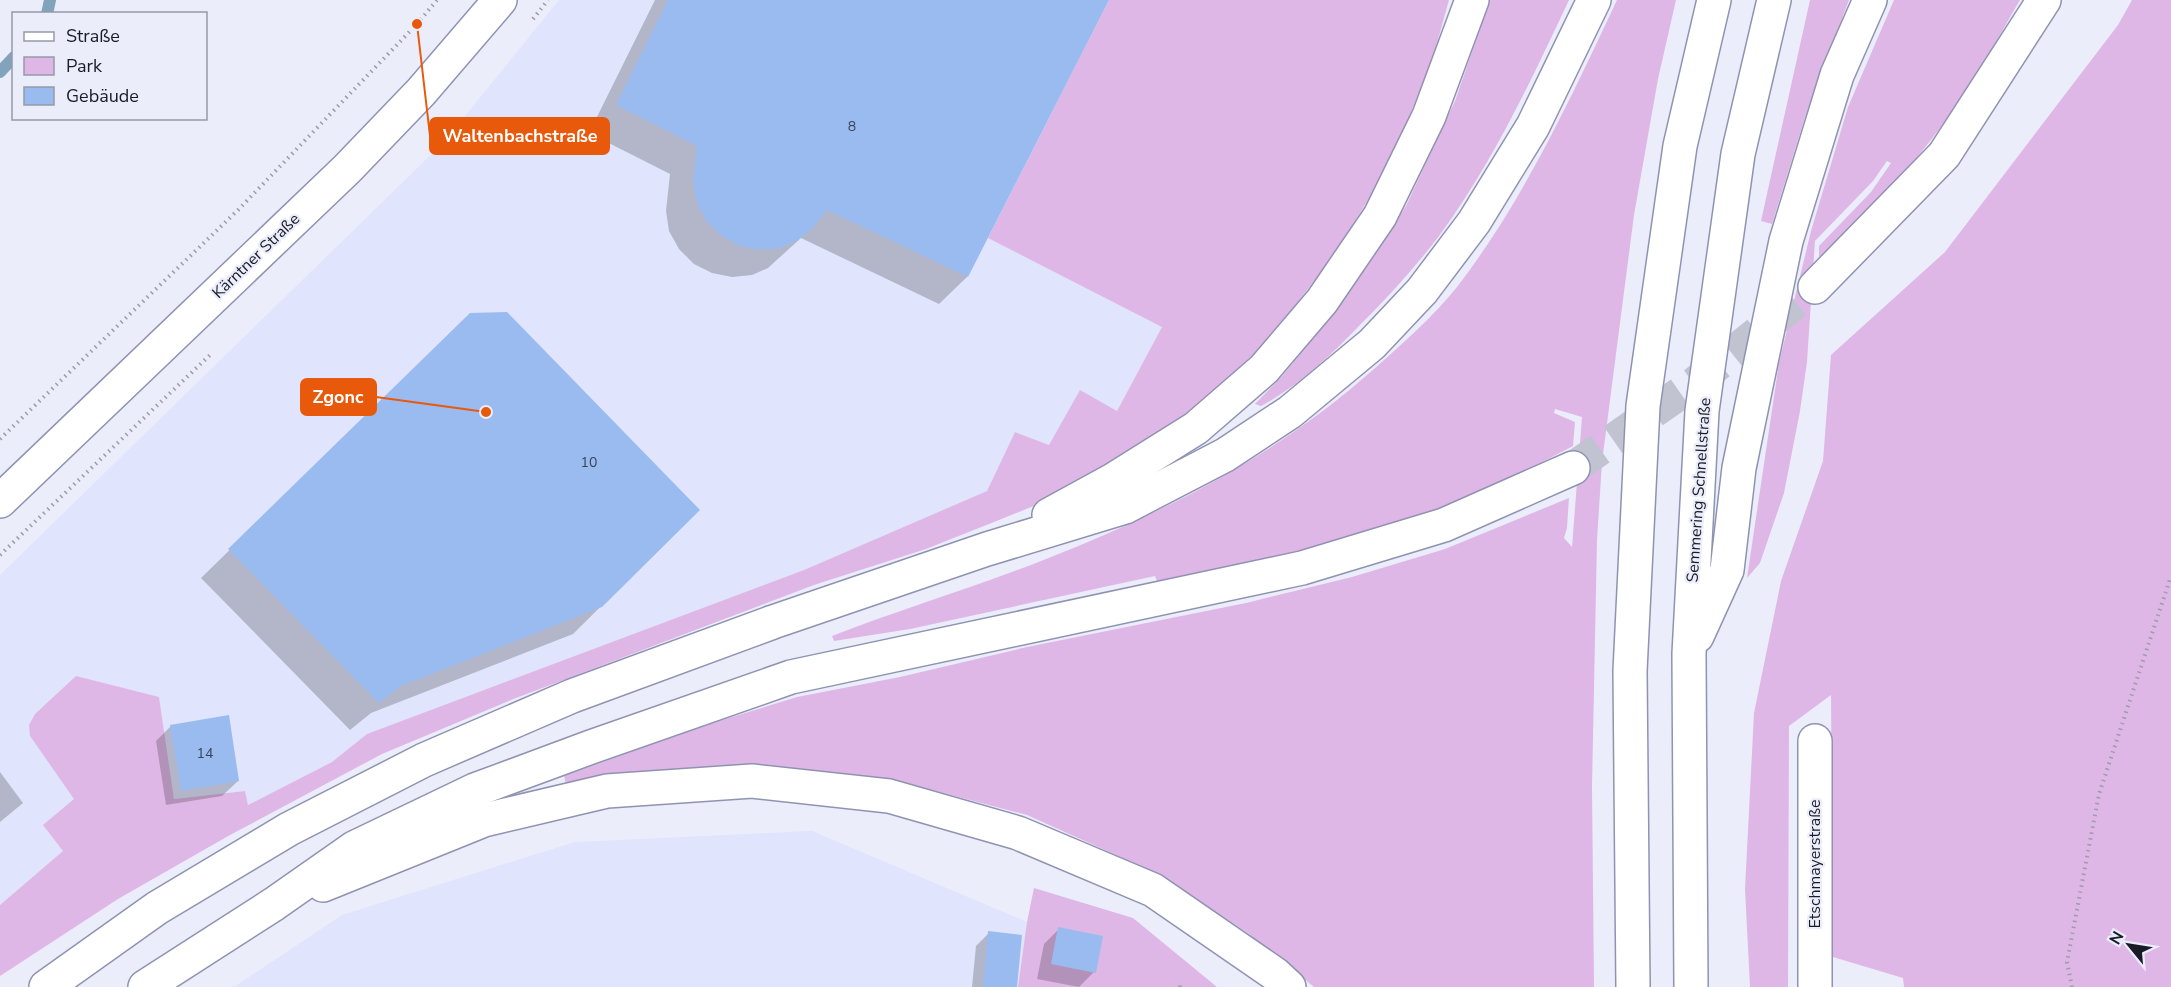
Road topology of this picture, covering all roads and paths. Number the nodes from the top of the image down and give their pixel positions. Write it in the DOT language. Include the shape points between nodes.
graph roads {
  1 [pos="437,0"];
  2 [pos="500,0"];
  3 [pos="1472,0"];
  4 [pos="1594,0"];
  5 [pos="1714,0"];
  6 [pos="1774,0"];
  7 [pos="1870,0"];
  8 [pos="2044,0"];
  9 [pos="1815,287"];
  10 [pos="0,439"];
  11 [pos="1573,468"];
  12 [pos="0,501"];
  13 [pos="987,549"];
  14 [pos="2171,576"];
  15 [pos="1689,654"];
  16 [pos="1815,741"];
  17 [pos="274,904"];
  18 [pos="46,987"];
  19 [pos="146,987"];
  20 [pos="1288,987"];
  21 [pos="1633,987"];
  22 [pos="1691,987"];
  23 [pos="1815,987"];
  24 [pos="2072,987"];
  1 -- 10 [label="path" via="238,210"];
  2 -- 12 [label="main road, Kärntner Straße" via="421,92 347,169"];
  3 -- 13 [label="main road" via="1429,116 1380,216 1322,301 1264,369 1196,429"];
  4 -- 13 [label="main road" via="1533,126 1474,222 1422,291 1372,344 1290,412 1225,455 1125,507"];
  5 -- 21 [label="main road" via="1680,146 1643,406 1630,671"];
  6 -- 15 [label="main road, Semmering Schnellstraße" via="1738,154 1702,411"];
  7 -- 15 [label="main road" via="1837,75 1786,241 1739,468 1728,570"];
  8 -- 9 [label="main road" via="1944,155"];
  11 -- 17 [label="main road" via="1444,525 1302,568 791,677 475,790 354,848"];
  13 -- 18 [label="main road" via="583,692 424,760 289,829 167,902"];
  14 -- 24 [label="path" via="2099,794 2067,962"];
  15 -- 22 [label="main road, Semmering Schnellstraße"];
  16 -- 23 [label="main road, Etschmayerstraße"];
  17 -- 19 [label="main road"];
  17 -- 20 [label="main road" via="484,820 607,791 752,781 889,796 1018,833 1153,890"];
}
